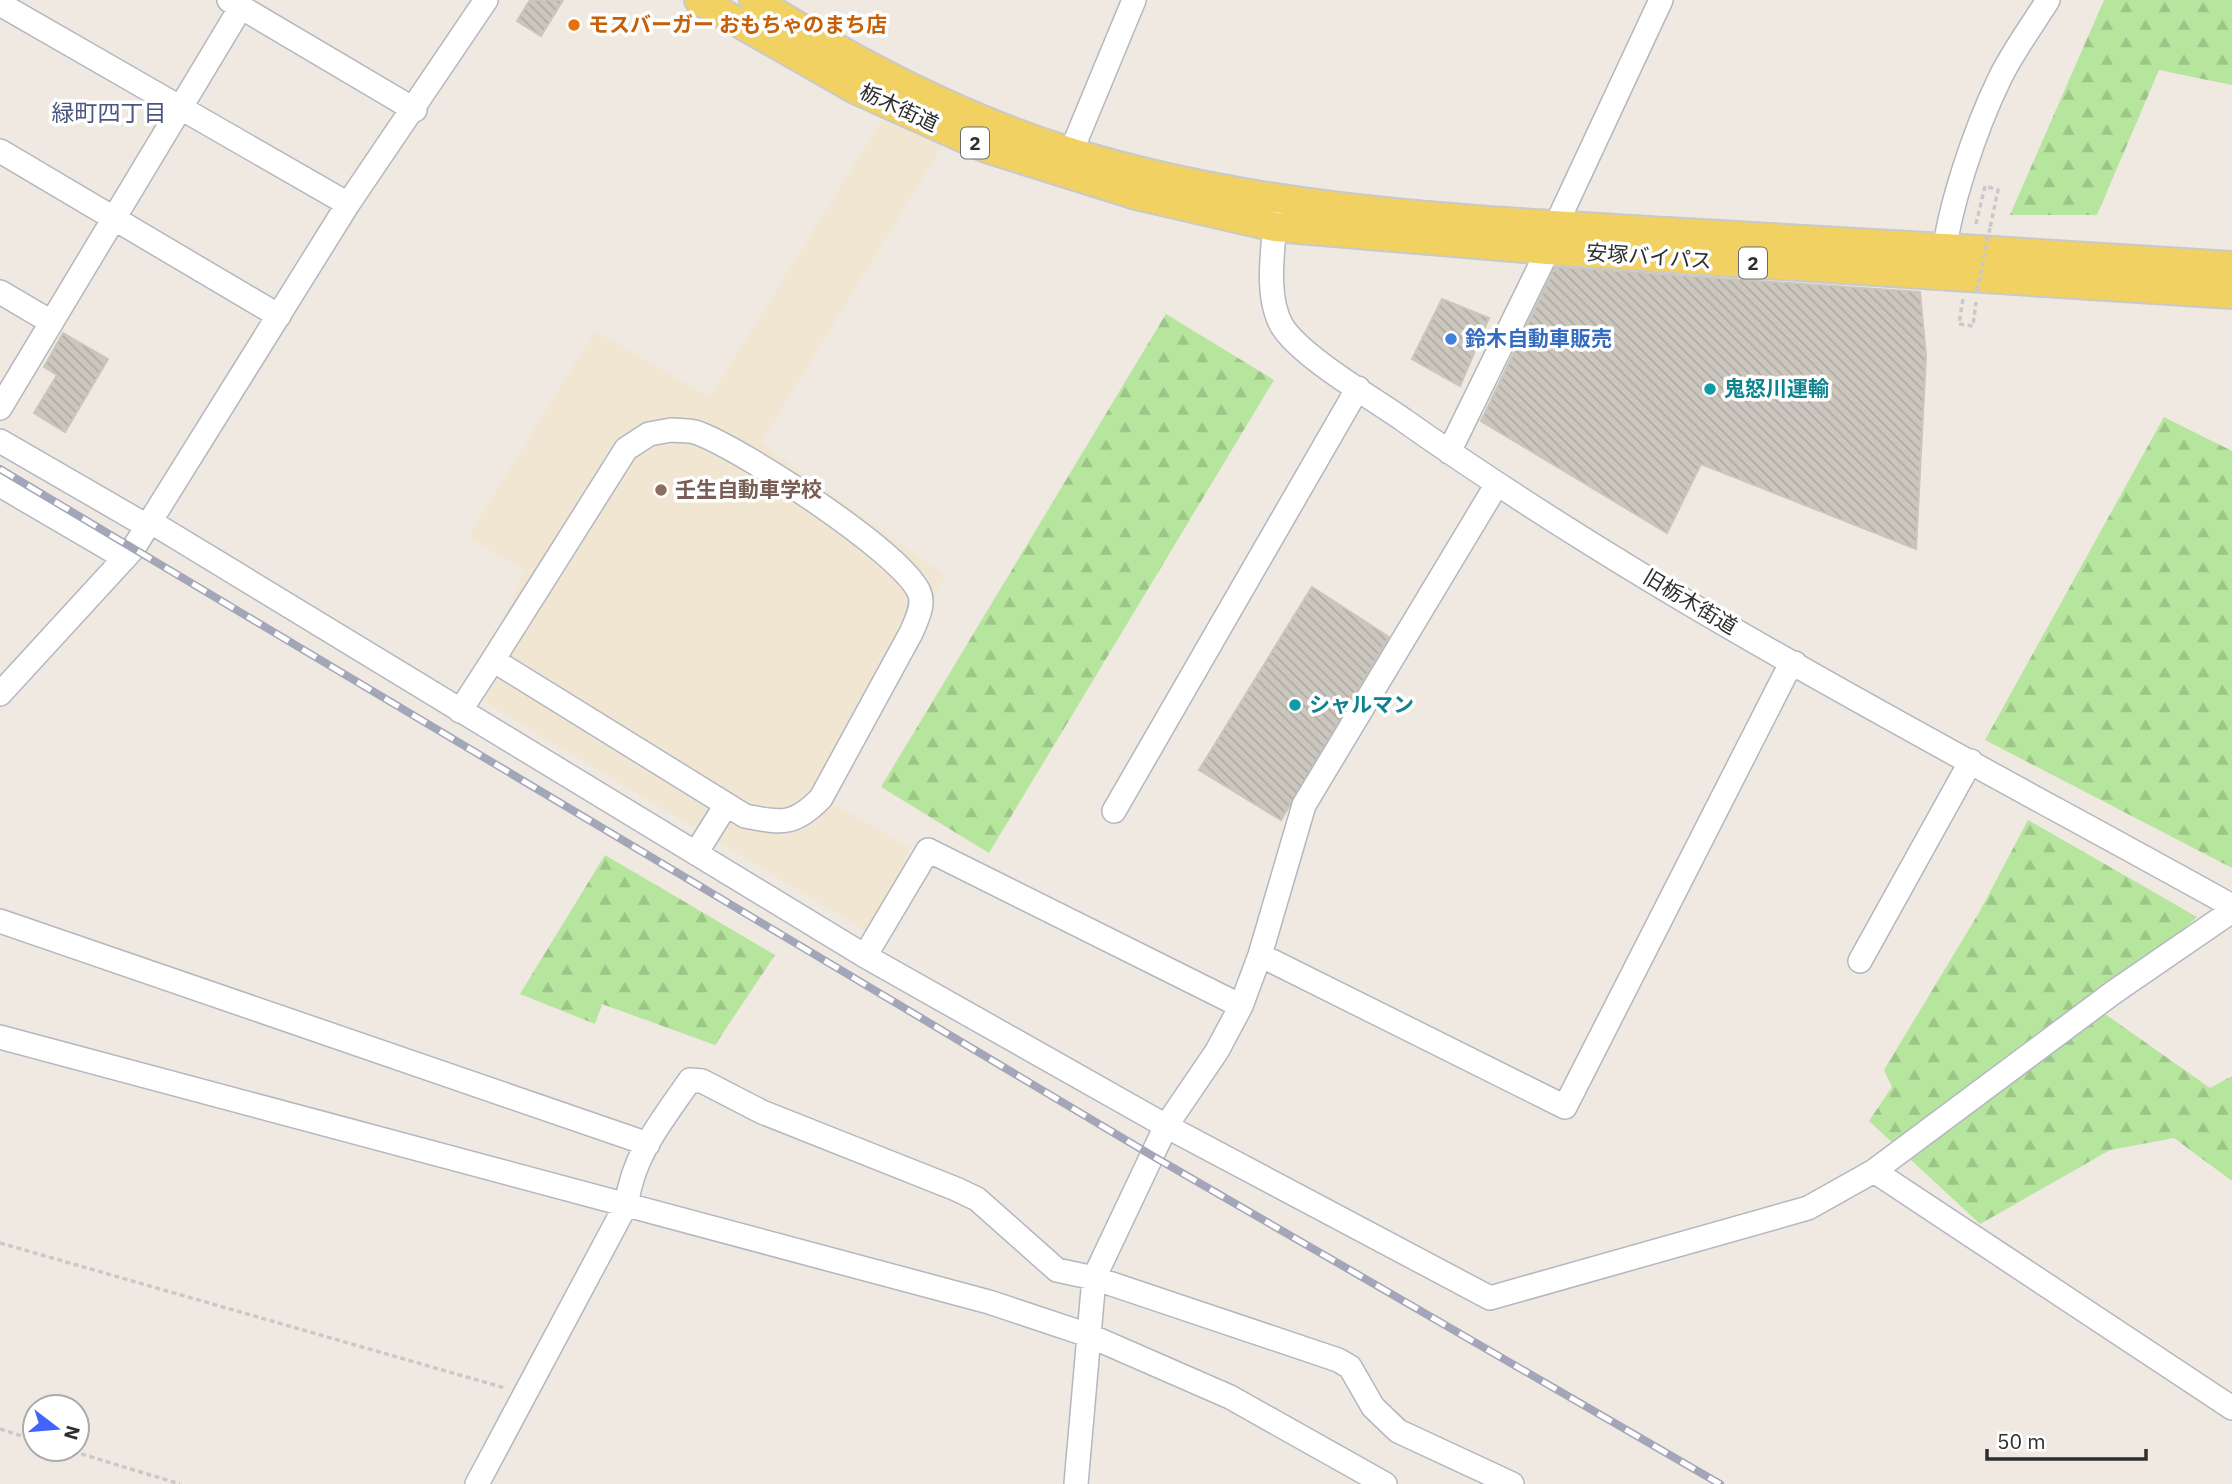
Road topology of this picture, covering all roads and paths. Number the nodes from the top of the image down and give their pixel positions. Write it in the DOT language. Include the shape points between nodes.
graph roads {
  1 [pos="486,0"];
  2 [pos="699,0"];
  3 [pos="754,0"];
  4 [pos="1134,0"];
  5 [pos="1661,0"];
  6 [pos="2048,0"];
  7 [pos="0,4"];
  8 [pos="235,4"];
  9 [pos="180,108"];
  10 [pos="415,110"];
  11 [pos="0,151"];
  12 [pos="1071,152"];
  13 [pos="348,204"];
  14 [pos="1276,213"];
  15 [pos="114,218"];
  16 [pos="1976,224"];
  17 [pos="1552,238"];
  18 [pos="2232,266"];
  19 [pos="1950,271"];
  20 [pos="0,292"];
  21 [pos="2232,294"];
  22 [pos="279,316"];
  23 [pos="51,322"];
  24 [pos="1358,388"];
  25 [pos="0,408"];
  26 [pos="0,441"];
  27 [pos="1449,452"];
  28 [pos="1497,484"];
  29 [pos="0,485"];
  30 [pos="149,524"];
  31 [pos="125,558"];
  32 [pos="493,660"];
  33 [pos="1795,663"];
  34 [pos="0,694"];
  35 [pos="460,711"];
  36 [pos="1971,761"];
  37 [pos="726,805"];
  38 [pos="1114,811"];
  39 [pos="696,853"];
  40 [pos="2232,908"];
  41 [pos="0,921"];
  42 [pos="1260,955"];
  43 [pos="865,956"];
  44 [pos="1860,961"];
  45 [pos="1241,1006"];
  46 [pos="0,1037"];
  47 [pos="1166,1126"];
  48 [pos="648,1143"];
  49 [pos="1874,1171"];
  50 [pos="627,1203"];
  51 [pos="0,1244"];
  52 [pos="1094,1278"];
  53 [pos="1087,1335"];
  54 [pos="523,1394"];
  55 [pos="2232,1408"];
  56 [pos="0,1429"];
  57 [pos="21,1436"];
  58 [pos="91,1457"];
  59 [pos="180,1484"];
  60 [pos="477,1484"];
  61 [pos="1076,1484"];
  62 [pos="1385,1484"];
  63 [pos="1512,1484"];
  1 -- 10 [label="street"];
  2 -- 14 [label="main road, 栃木街道 / 2" via="857,90 986,148 1136,195"];
  3 -- 12 [label="main road, 栃木街道 / 2" via="891,80 993,125"];
  4 -- 12 [label="street"];
  5 -- 17 [label="street"];
  6 -- 19 [label="street" via="2000,79 1975,142"];
  7 -- 9 [label="street"];
  8 -- 9 [label="street"];
  8 -- 10 [label="street"];
  9 -- 13 [label="street"];
  9 -- 15 [label="street"];
  10 -- 13 [label="street"];
  11 -- 15 [label="street"];
  12 -- 14 [label="main road, 栃木街道 / 2" via="1212,188"];
  13 -- 22 [label="street"];
  14 -- 17 [label="main road, 安塚バイパス / 2"];
  14 -- 24 [label="street, 旧栃木街道" via="1273,291 1283,327"];
  15 -- 22 [label="street"];
  15 -- 23 [label="street"];
  16 -- 19 [label="path, bridge" via="1985,186 1998,190 1973,326 1959,324"];
  17 -- 19 [label="main road, 安塚バイパス / 2"];
  17 -- 27 [label="street"];
  18 -- 19 [label="main road, 安塚バイパス / 2"];
  19 -- 21 [label="main road, 安塚バイパス / 2"];
  20 -- 23 [label="street"];
  22 -- 30 [label="street"];
  23 -- 25 [label="street"];
  24 -- 27 [label="street, 旧栃木街道"];
  24 -- 38 [label="street"];
  26 -- 30 [label="street"];
  27 -- 28 [label="street, 旧栃木街道"];
  28 -- 33 [label="street, 旧栃木街道"];
  28 -- 42 [label="street" via="1304,805"];
  29 -- 31 [label="street"];
  30 -- 31 [label="street"];
  30 -- 35 [label="street"];
  31 -- 34 [label="street"];
  32 -- 35 [label="street"];
  32 -- 37 [label="street"];
  32 -- 37 [label="street" via="626,449 649,434 695,432 761,467 829,512 906,573 920,593 920,610 821,797 803,817 775,822 745,816"];
  33 -- 36 [label="street, 旧栃木街道"];
  33 -- 42 [label="street" via="1565,1107"];
  35 -- 39 [label="street"];
  36 -- 40 [label="street, 旧栃木街道"];
  36 -- 44 [label="street"];
  37 -- 39 [label="street"];
  39 -- 43 [label="street"];
  40 -- 49 [label="street"];
  41 -- 48 [label="street"];
  42 -- 45 [label="street"];
  43 -- 45 [label="street" via="928,850"];
  43 -- 47 [label="street"];
  45 -- 47 [label="street"];
  46 -- 50 [label="street"];
  47 -- 49 [label="street" via="1490,1298 1808,1208"];
  47 -- 52 [label="street"];
  48 -- 50 [label="street" via="629,1178"];
  48 -- 52 [label="street" via="690,1080 702,1082 762,1112 977,1199 1057,1270"];
  49 -- 55 [label="street"];
  50 -- 53 [label="street" via="989,1302"];
  50 -- 54 [label="street"];
  51 -- 54 [label="path"];
  52 -- 53 [label="street"];
  52 -- 63 [label="street" via="1338,1360 1350,1367 1373,1407 1398,1431"];
  53 -- 61 [label="street"];
  53 -- 62 [label="street" via="1230,1397"];
  54 -- 60 [label="street"];
  56 -- 57 [label="path"];
  58 -- 59 [label="path"];
}
